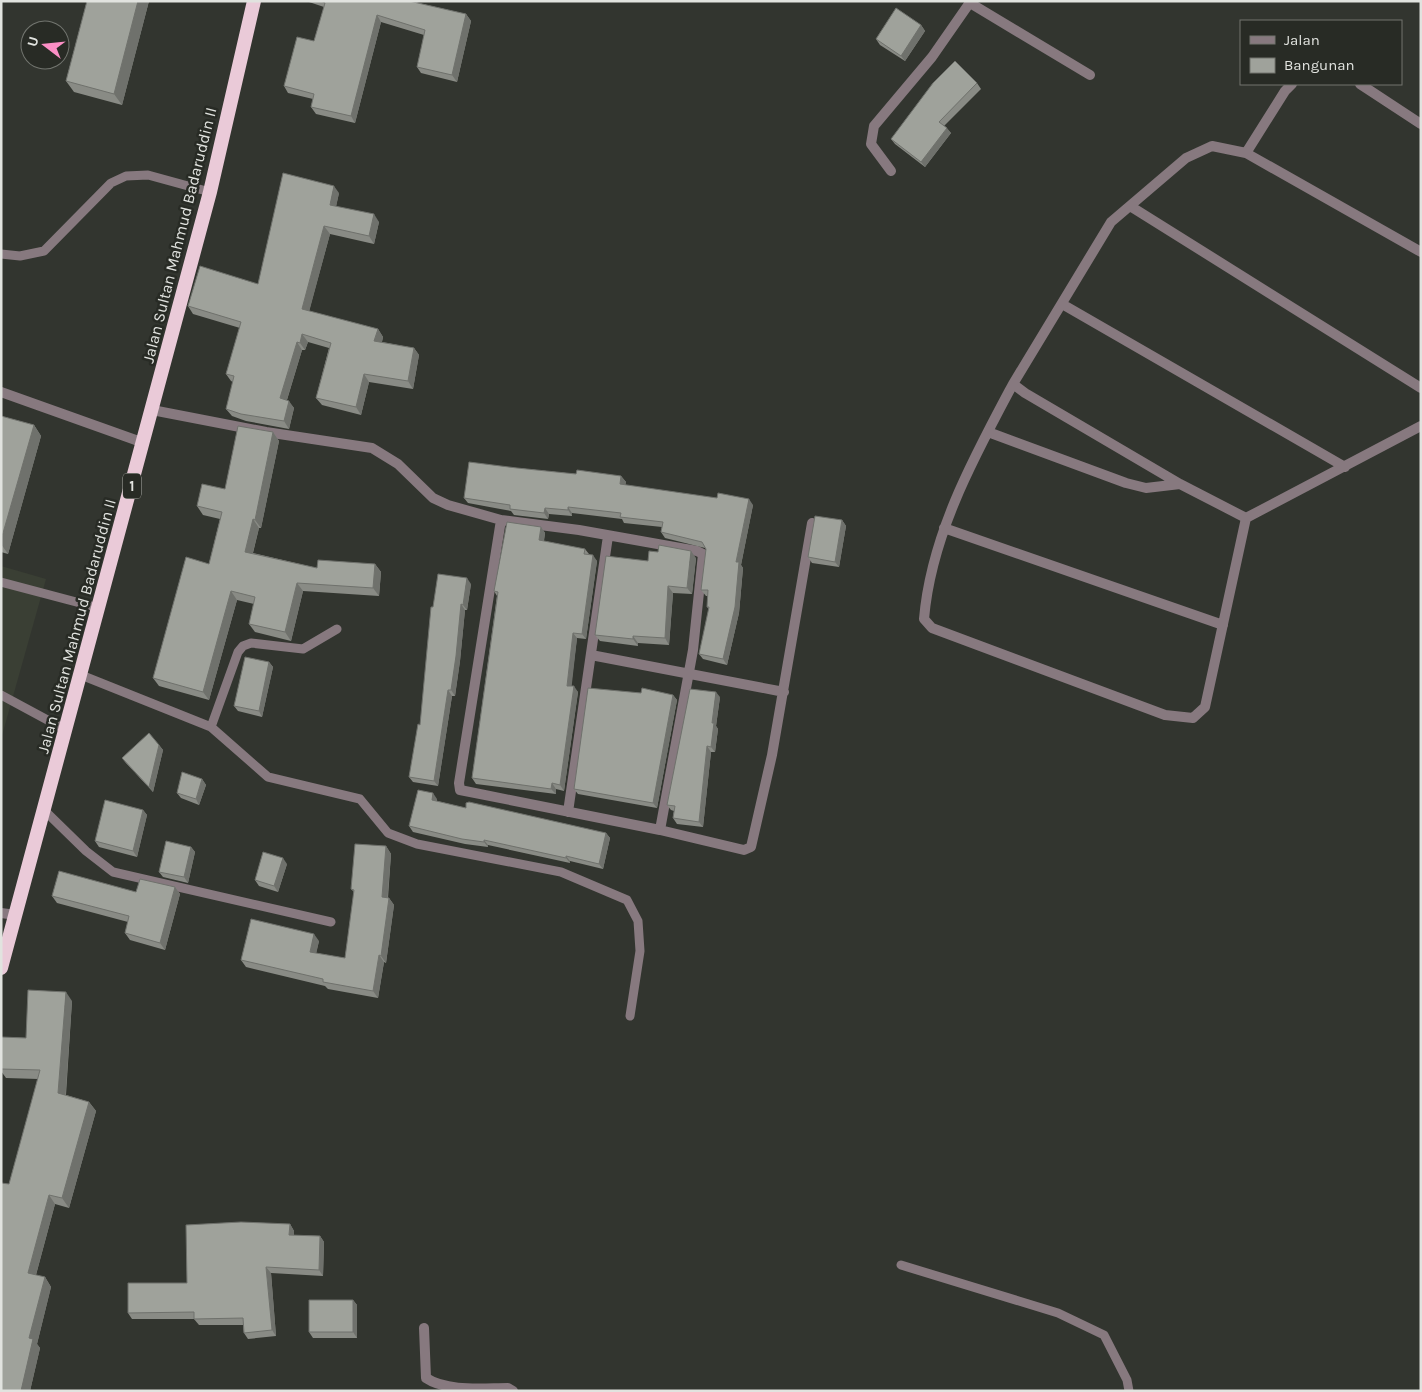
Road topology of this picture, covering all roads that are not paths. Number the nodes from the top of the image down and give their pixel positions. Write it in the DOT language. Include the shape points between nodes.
graph roads {
  1 [pos="254,1"];
  2 [pos="970,2"];
  3 [pos="1090,75"];
  4 [pos="1291,85"];
  5 [pos="1362,85"];
  6 [pos="1421,124"];
  7 [pos="1246,153"];
  8 [pos="891,171"];
  9 [pos="210,192"];
  10 [pos="1130,206"];
  11 [pos="1421,252"];
  12 [pos="1,254"];
  13 [pos="1062,304"];
  14 [pos="1013,384"];
  15 [pos="1421,388"];
  16 [pos="1,392"];
  17 [pos="152,410"];
  18 [pos="1421,426"];
  19 [pos="988,432"];
  20 [pos="144,443"];
  21 [pos="1345,466"];
  22 [pos="1180,484"];
  23 [pos="1246,518"];
  24 [pos="501,520"];
  25 [pos="812,523"];
  26 [pos="944,528"];
  27 [pos="608,536"];
  28 [pos="1,582"];
  29 [pos="99,608"];
  30 [pos="1223,625"];
  31 [pos="338,629"];
  32 [pos="591,656"];
  33 [pos="688,673"];
  34 [pos="81,675"];
  35 [pos="784,692"];
  36 [pos="1,695"];
  37 [pos="211,726"];
  38 [pos="66,730"];
  39 [pos="44,810"];
  40 [pos="568,812"];
  41 [pos="660,830"];
  42 [pos="1,913"];
  43 [pos="16,915"];
  44 [pos="330,922"];
  45 [pos="1,968"];
  46 [pos="630,1016"];
  47 [pos="901,1265"];
  48 [pos="424,1328"];
  49 [pos="514,1391"];
  50 [pos="1129,1391"];
  1 -- 9 [label="highway, Jalan Sultan Mahmud Badaruddin II / 1"];
  2 -- 3 [label="street"];
  2 -- 8 [label="street" via="932,57 874,126 871,144"];
  4 -- 7 [label="street"];
  5 -- 6 [label="street"];
  7 -- 10 [label="street" via="1212,146 1186,158"];
  7 -- 11 [label="street"];
  9 -- 12 [label="lane" via="148,175 126,176 111,183 44,251 20,256"];
  9 -- 17 [label="highway, Jalan Sultan Mahmud Badaruddin II / 1"];
  10 -- 13 [label="street" via="1111,222"];
  10 -- 15 [label="street"];
  13 -- 14 [label="street"];
  13 -- 21 [label="street"];
  14 -- 19 [label="street"];
  14 -- 22 [label="street"];
  16 -- 20 [label="street"];
  17 -- 20 [label="highway, Jalan Sultan Mahmud Badaruddin II / 1"];
  17 -- 24 [label="street" via="372,448 398,464 433,498"];
  18 -- 21 [label="street"];
  19 -- 22 [label="street" via="1146,488"];
  19 -- 26 [label="street"];
  20 -- 29 [label="highway, Jalan Sultan Mahmud Badaruddin II / 1"];
  21 -- 23 [label="street"];
  22 -- 23 [label="street"];
  23 -- 30 [label="street"];
  24 -- 27 [label="street"];
  24 -- 40 [label="street" via="460,790"];
  25 -- 35 [label="street"];
  26 -- 30 [label="street"];
  26 -- 30 [label="street" via="926,596 924,618 932,628 1165,715 1192,718 1205,707"];
  27 -- 32 [label="street"];
  27 -- 33 [label="street" via="703,554"];
  28 -- 29 [label="lane"];
  29 -- 34 [label="highway, Jalan Sultan Mahmud Badaruddin II / 1"];
  31 -- 37 [label="lane" via="303,649 251,643 243,646"];
  32 -- 33 [label="street"];
  32 -- 40 [label="street"];
  33 -- 35 [label="street"];
  33 -- 41 [label="street"];
  34 -- 37 [label="lane"];
  34 -- 38 [label="highway, Jalan Sultan Mahmud Badaruddin II / 1"];
  35 -- 41 [label="street" via="751,847 744,850"];
  36 -- 38 [label="lane"];
  37 -- 46 [label="lane" via="268,777 360,799 388,832 417,844 561,872 627,900 638,921 640,951"];
  38 -- 39 [label="highway, Jalan Sultan Mahmud Badaruddin II / 1"];
  39 -- 43 [label="highway, Jalan Sultan Mahmud Badaruddin II / 1"];
  39 -- 44 [label="lane" via="113,872"];
  40 -- 41 [label="street"];
  42 -- 43 [label="street"];
  43 -- 45 [label="highway, Jalan Sultan Mahmud Badaruddin II / 1"];
  47 -- 50 [label="lane" via="1058,1313 1104,1335 1127,1380"];
  48 -- 49 [label="street" via="426,1378 432,1383"];
}
